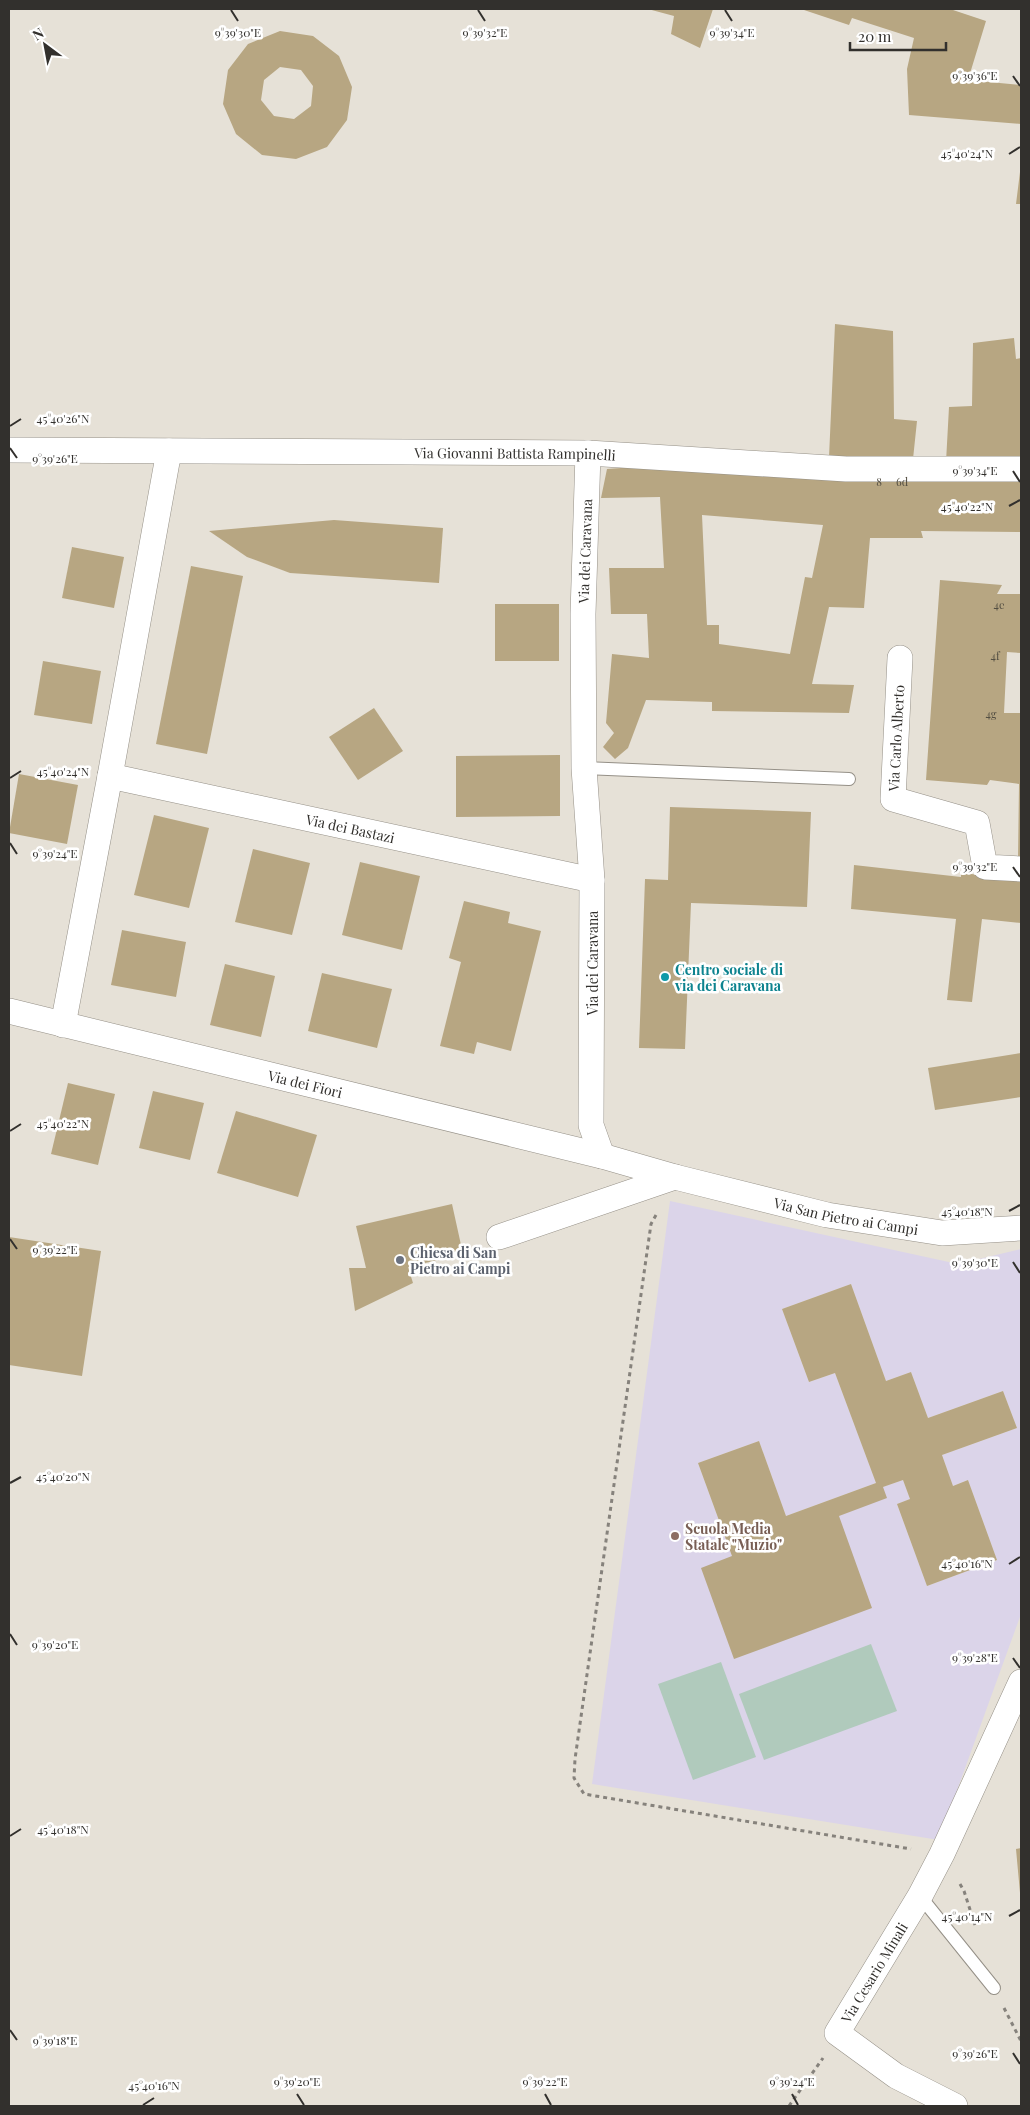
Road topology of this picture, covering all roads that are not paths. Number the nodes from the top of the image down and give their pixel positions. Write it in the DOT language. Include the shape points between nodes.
graph roads {
  1 [pos="9,450"];
  2 [pos="169,451"];
  3 [pos="588,453"];
  4 [pos="1021,469"];
  5 [pos="900,658"];
  6 [pos="584,768"];
  7 [pos="110,776"];
  8 [pos="849,779"];
  9 [pos="1021,869"];
  10 [pos="592,880"];
  11 [pos="9,1011"];
  12 [pos="63,1025"];
  13 [pos="602,1156"];
  14 [pos="675,1177"];
  15 [pos="1021,1228"];
  16 [pos="499,1237"];
  17 [pos="1021,1682"];
  18 [pos="920,1896"];
  19 [pos="994,1988"];
  20 [pos="955,2106"];
  1 -- 2 [label="street, Via Giovanni Battista Rampinelli"];
  2 -- 3 [label="street, Via Giovanni Battista Rampinelli"];
  2 -- 7 [label="street"];
  3 -- 4 [label="street, Via Giovanni Battista Rampinelli" via="846,469"];
  3 -- 6 [label="street, Via dei Caravana" via="583,614"];
  5 -- 9 [label="street, Via Carlo Alberto" via="894,799 977,823 985,867"];
  6 -- 8 [label="lane"];
  6 -- 10 [label="street, Via dei Caravana"];
  7 -- 10 [label="street, Via dei Bastazi"];
  7 -- 12 [label="street"];
  10 -- 13 [label="street, Via dei Caravana" via="591,1125"];
  11 -- 12 [label="street, Via dei Fiori"];
  12 -- 13 [label="street, Via dei Fiori"];
  13 -- 14 [label="street, Via San Pietro ai Campi"];
  14 -- 15 [label="street, Via San Pietro ai Campi" via="827,1215 915,1230 942,1233"];
  14 -- 16 [label="street"];
  17 -- 18 [label="street, Via Cesario Minali"];
  18 -- 19 [label="lane"];
  18 -- 20 [label="street, Via Cesario Minali" via="837,2033 896,2076"];
}
